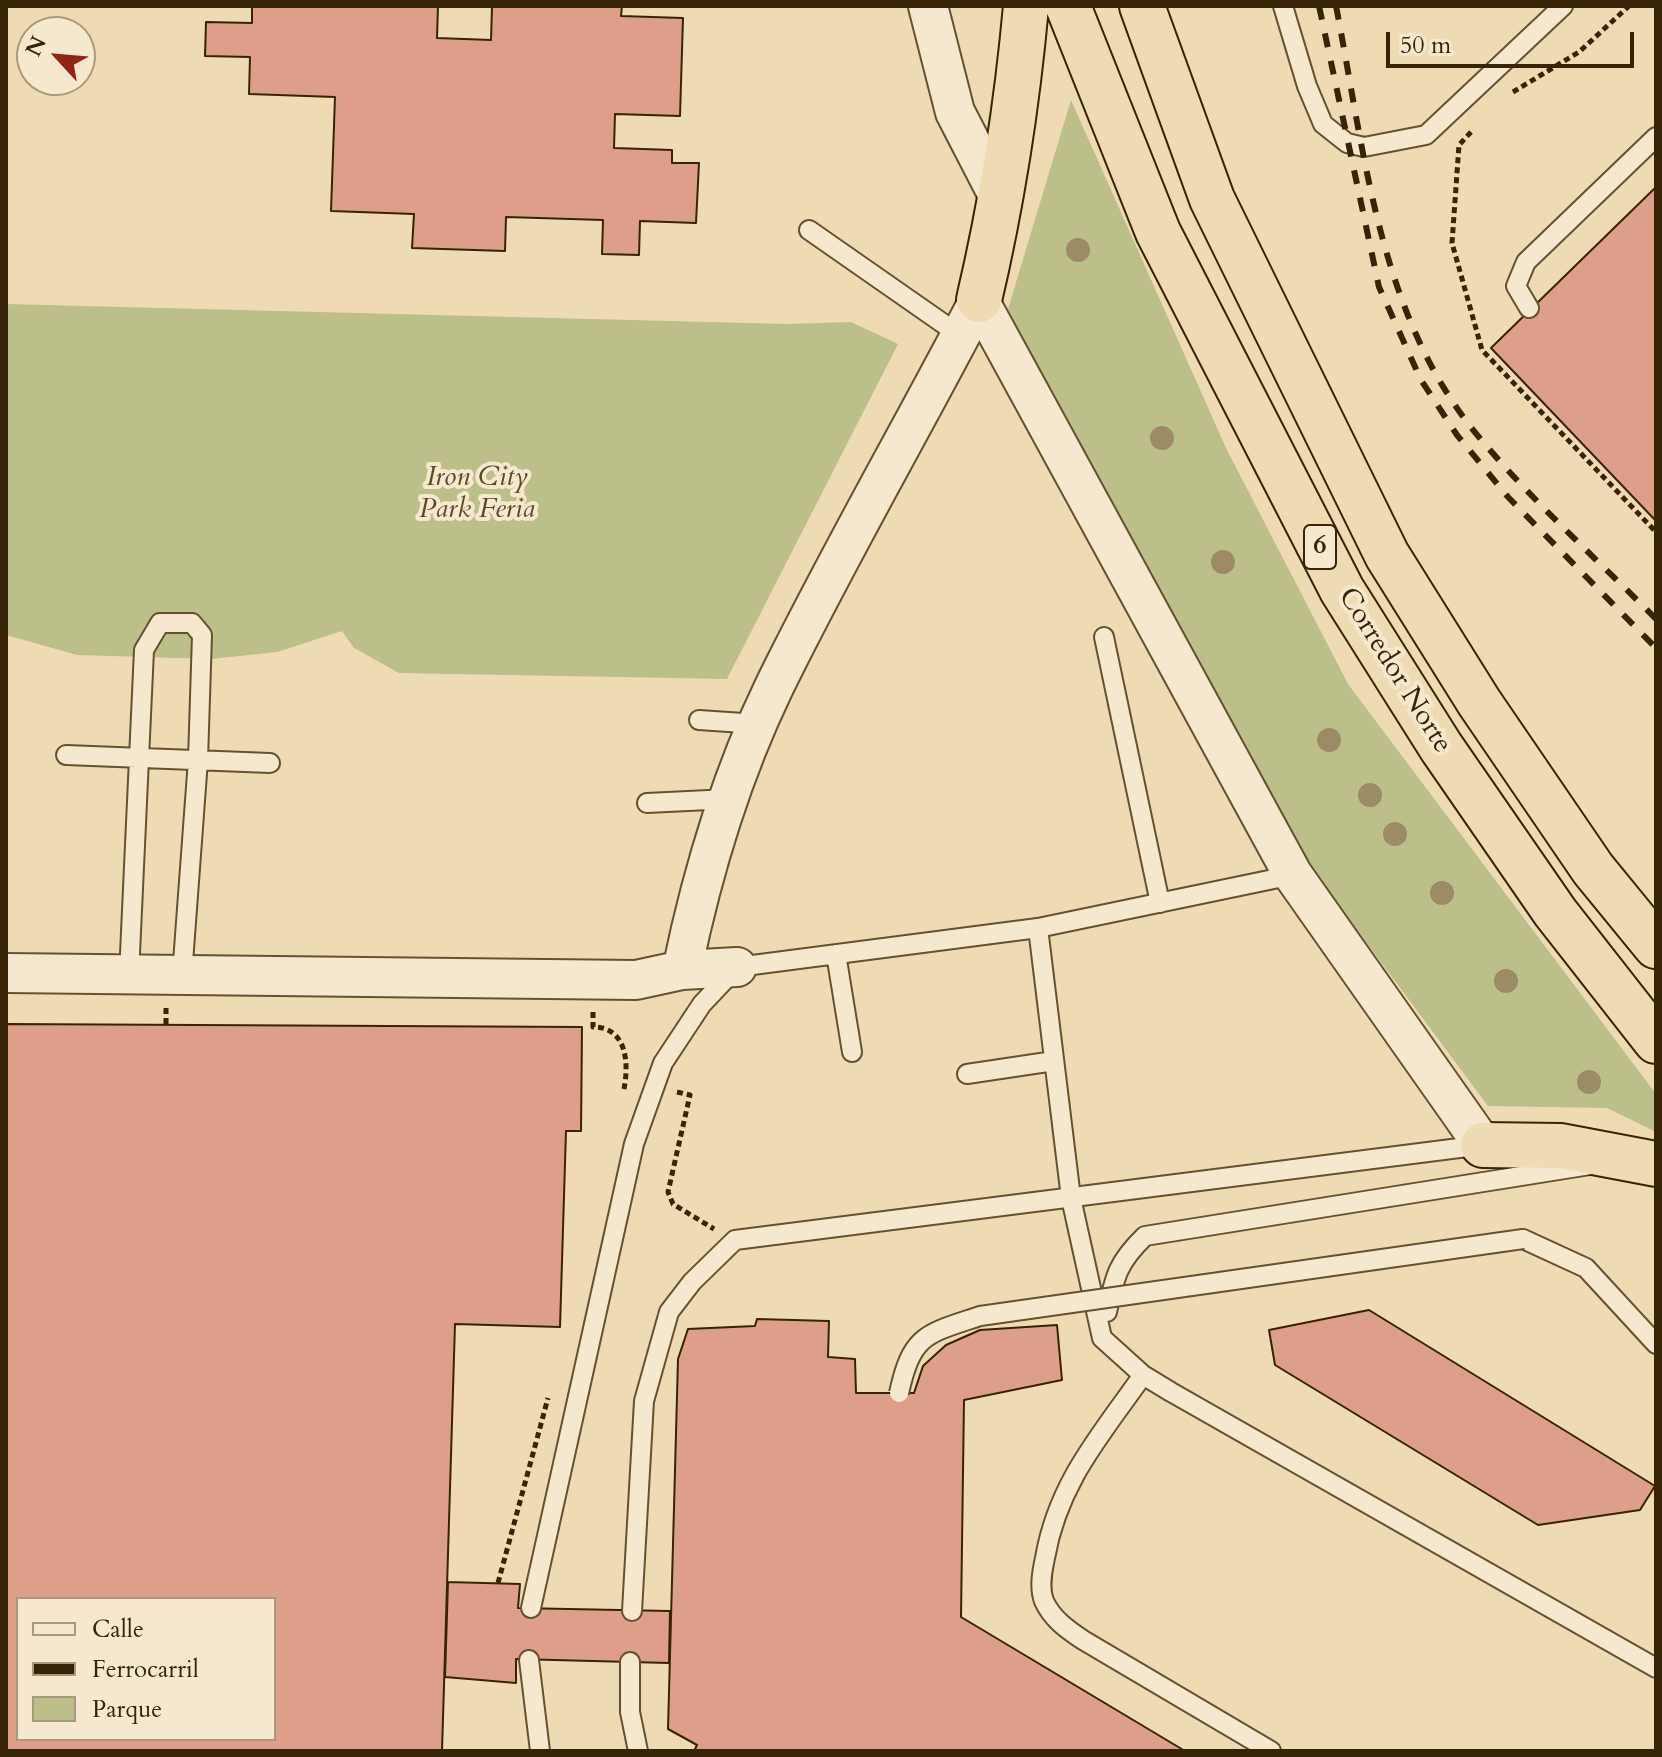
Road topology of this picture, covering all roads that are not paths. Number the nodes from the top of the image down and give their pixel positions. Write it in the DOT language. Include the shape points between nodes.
graph roads {
  1 [pos="928,6"];
  2 [pos="1026,6"];
  3 [pos="1068,6"];
  4 [pos="1142,6"];
  5 [pos="1283,6"];
  6 [pos="1563,6"];
  7 [pos="1656,137"];
  8 [pos="1002,203"];
  9 [pos="809,230"];
  10 [pos="1529,308"];
  11 [pos="970,318"];
  12 [pos="1104,637"];
  13 [pos="699,720"];
  14 [pos="758,724"];
  15 [pos="66,755"];
  16 [pos="141,758"];
  17 [pos="198,760"];
  18 [pos="270,763"];
  19 [pos="729,799"];
  20 [pos="647,803"];
  21 [pos="1293,875"];
  22 [pos="1160,903"];
  23 [pos="1038,928"];
  24 [pos="1656,946"];
  25 [pos="836,954"];
  26 [pos="737,967"];
  27 [pos="682,970"];
  28 [pos="6,973"];
  29 [pos="129,975"];
  30 [pos="182,976"];
  31 [pos="1656,1041"];
  32 [pos="852,1052"];
  33 [pos="1054,1061"];
  34 [pos="967,1074"];
  35 [pos="1483,1145"];
  36 [pos="1647,1161"];
  37 [pos="1071,1198"];
  38 [pos="1102,1338"];
  39 [pos="1656,1344"];
  40 [pos="1143,1375"];
  41 [pos="899,1393"];
  42 [pos="531,1608"];
  43 [pos="632,1611"];
  44 [pos="529,1660"];
  45 [pos="630,1662"];
  46 [pos="1656,1668"];
  47 [pos="540,1751"];
  48 [pos="638,1751"];
  49 [pos="1271,1751"];
  1 -- 8 [label="street" via="955,112"];
  2 -- 8 [label="highway"];
  3 -- 31 [label="highway, Corredor Norte / 6" via="1158,232 1342,590 1529,874"];
  4 -- 24 [label="highway, Corredor Norte / 6" via="1212,199 1387,555 1593,869"];
  5 -- 6 [label="lane" via="1323,124 1347,143 1364,147 1426,135"];
  7 -- 10 [label="lane" via="1526,262 1516,286"];
  8 -- 11 [label="highway"];
  9 -- 11 [label="lane"];
  11 -- 14 [label="street"];
  11 -- 21 [label="street"];
  12 -- 22 [label="lane"];
  13 -- 14 [label="lane"];
  14 -- 19 [label="street"];
  15 -- 16 [label="lane"];
  16 -- 17 [label="lane"];
  16 -- 17 [label="lane" via="144,650 160,623 192,623 202,635"];
  16 -- 29 [label="lane"];
  17 -- 18 [label="lane"];
  17 -- 30 [label="lane"];
  19 -- 20 [label="lane"];
  19 -- 27 [label="street" via="699,890"];
  21 -- 22 [label="lane"];
  21 -- 35 [label="street"];
  22 -- 23 [label="lane"];
  23 -- 25 [label="lane"];
  23 -- 33 [label="lane"];
  25 -- 26 [label="lane"];
  25 -- 32 [label="lane"];
  26 -- 27 [label="street"];
  26 -- 42 [label="lane" via="702,1004 663,1063 634,1144"];
  27 -- 30 [label="street" via="636,980"];
  28 -- 29 [label="street"];
  29 -- 30 [label="street"];
  33 -- 34 [label="lane"];
  33 -- 37 [label="lane"];
  35 -- 36 [label="highway" via="1561,1146"];
  35 -- 37 [label="lane"];
  36 -- 38 [label="lane" via="1145,1236 1123,1257 1115,1274"];
  37 -- 38 [label="lane"];
  37 -- 43 [label="lane" via="735,1240 669,1312 644,1401"];
  38 -- 40 [label="lane"];
  39 -- 41 [label="lane, bridge" via="1586,1268 1523,1239 980,1316 920,1341 907,1357"];
  40 -- 46 [label="lane"];
  40 -- 49 [label="lane" via="1060,1497 1041,1578 1044,1600 1060,1624 1083,1640"];
  44 -- 47 [label="lane"];
  45 -- 48 [label="lane" via="630,1712"];
}
